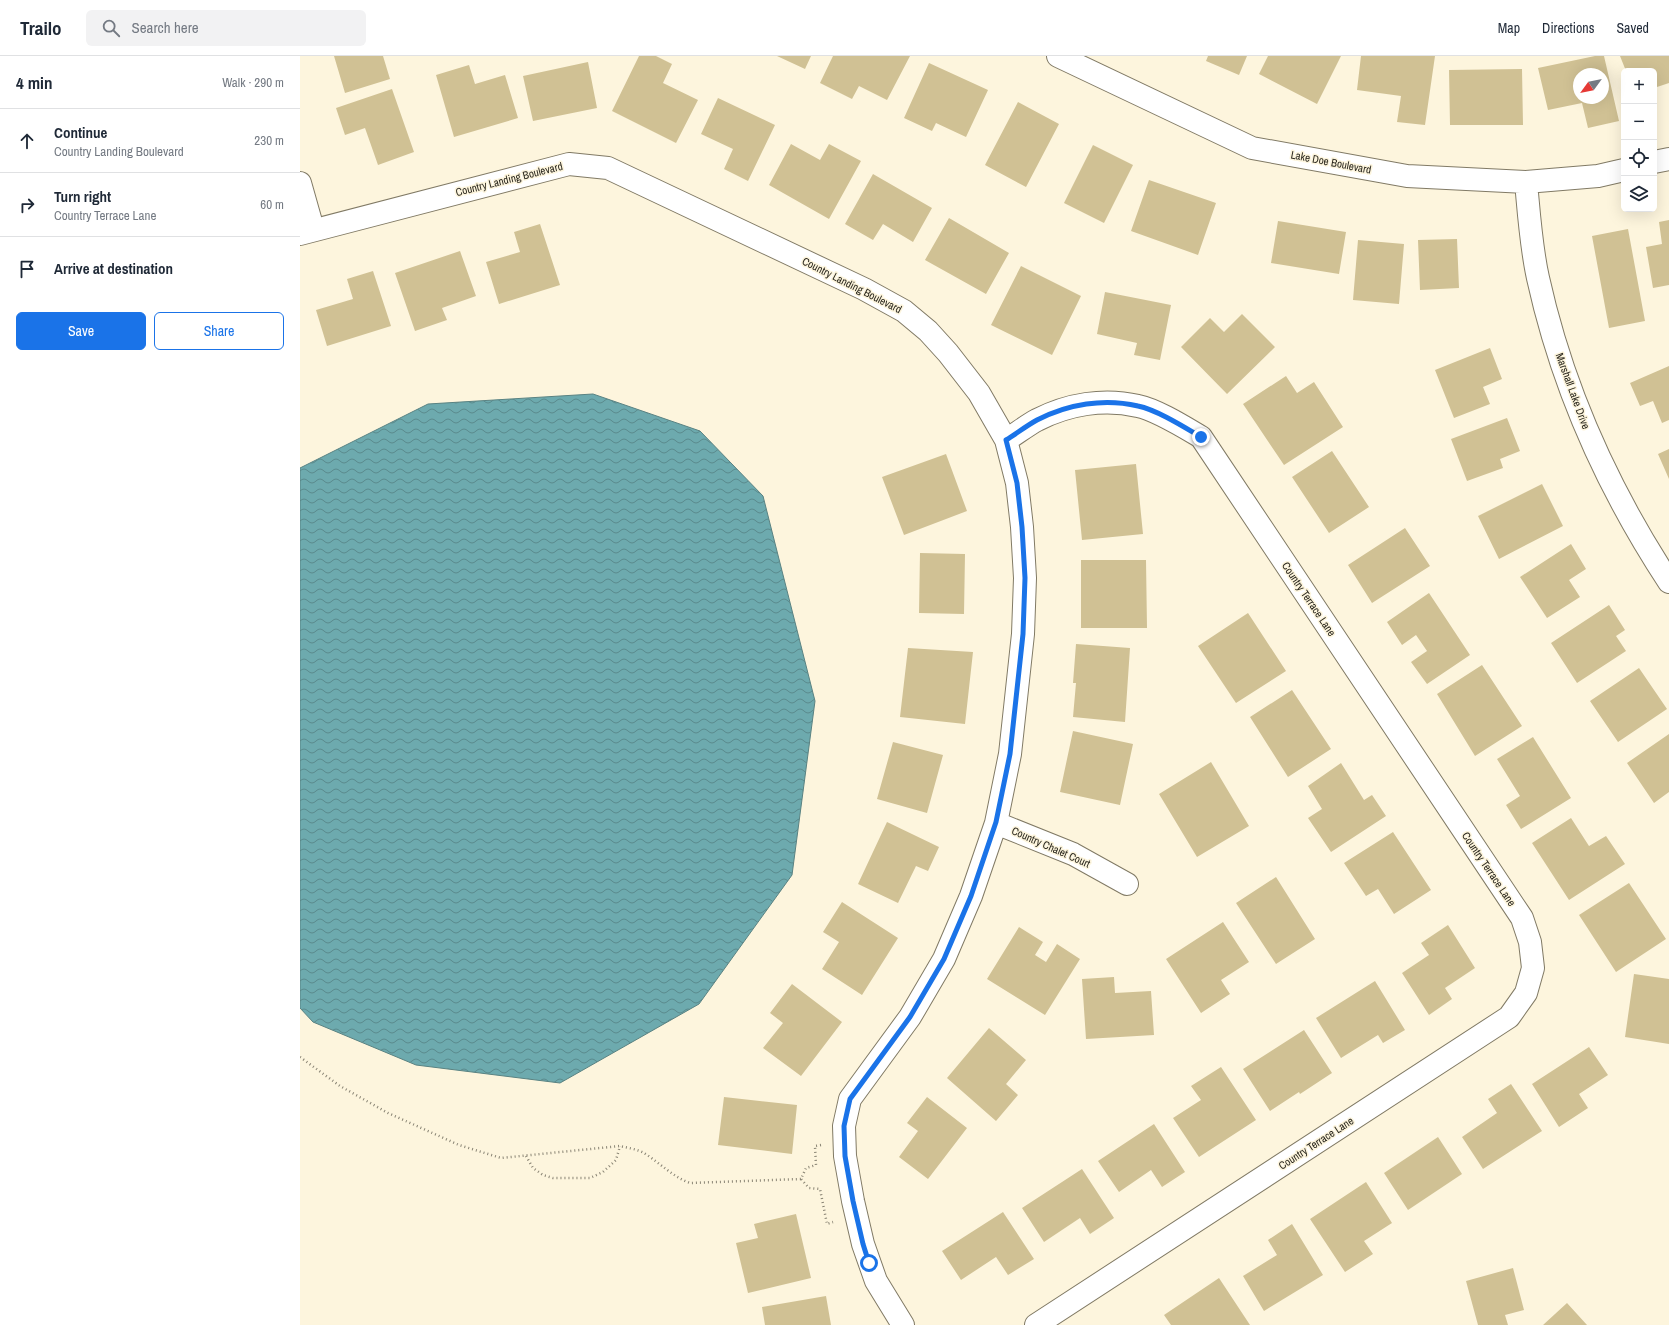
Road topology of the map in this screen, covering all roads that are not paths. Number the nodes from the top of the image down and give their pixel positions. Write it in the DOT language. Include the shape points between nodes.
graph roads {
  1 [pos="1058,56"];
  2 [pos="1669,159"];
  3 [pos="1657,161"];
  4 [pos="1621,171"];
  5 [pos="1526,182"];
  6 [pos="300,183"];
  7 [pos="306,232"];
  8 [pos="1006,440"];
  9 [pos="1669,582"];
  10 [pos="996,822"];
  11 [pos="1127,884"];
  12 [pos="903,1325"];
  13 [pos="1036,1325"];
  1 -- 5 [label="street, Lake Doe Boulevard" via="1252,148 1407,176"];
  2 -- 3 [label="street"];
  4 -- 5 [label="street, Lake Doe Boulevard" via="1598,176"];
  5 -- 9 [label="street, Marshall Lake Drive" via="1538,277 1550,326 1570,388 1593,445 1624,509"];
  6 -- 7 [label="street"];
  7 -- 8 [label="street, Country Landing Boulevard" via="569,164 608,168 864,289 904,311 928,331 948,353 979,393"];
  8 -- 10 [label="street, Country Landing Boulevard" via="1017,483 1025,578 1023,634 1010,754"];
  8 -- 13 [label="street, Country Terrace Lane" via="1037,420 1070,406 1107,402 1139,406 1201,437 1522,918 1530,942 1533,968 1526,993 1509,1017"];
  10 -- 11 [label="street, Country Chalet Court" via="1073,854"];
  10 -- 12 [label="street, Country Landing Boulevard" via="971,896 944,959 910,1017 850,1099 844,1126 845,1156 863,1244 876,1281"];
}
